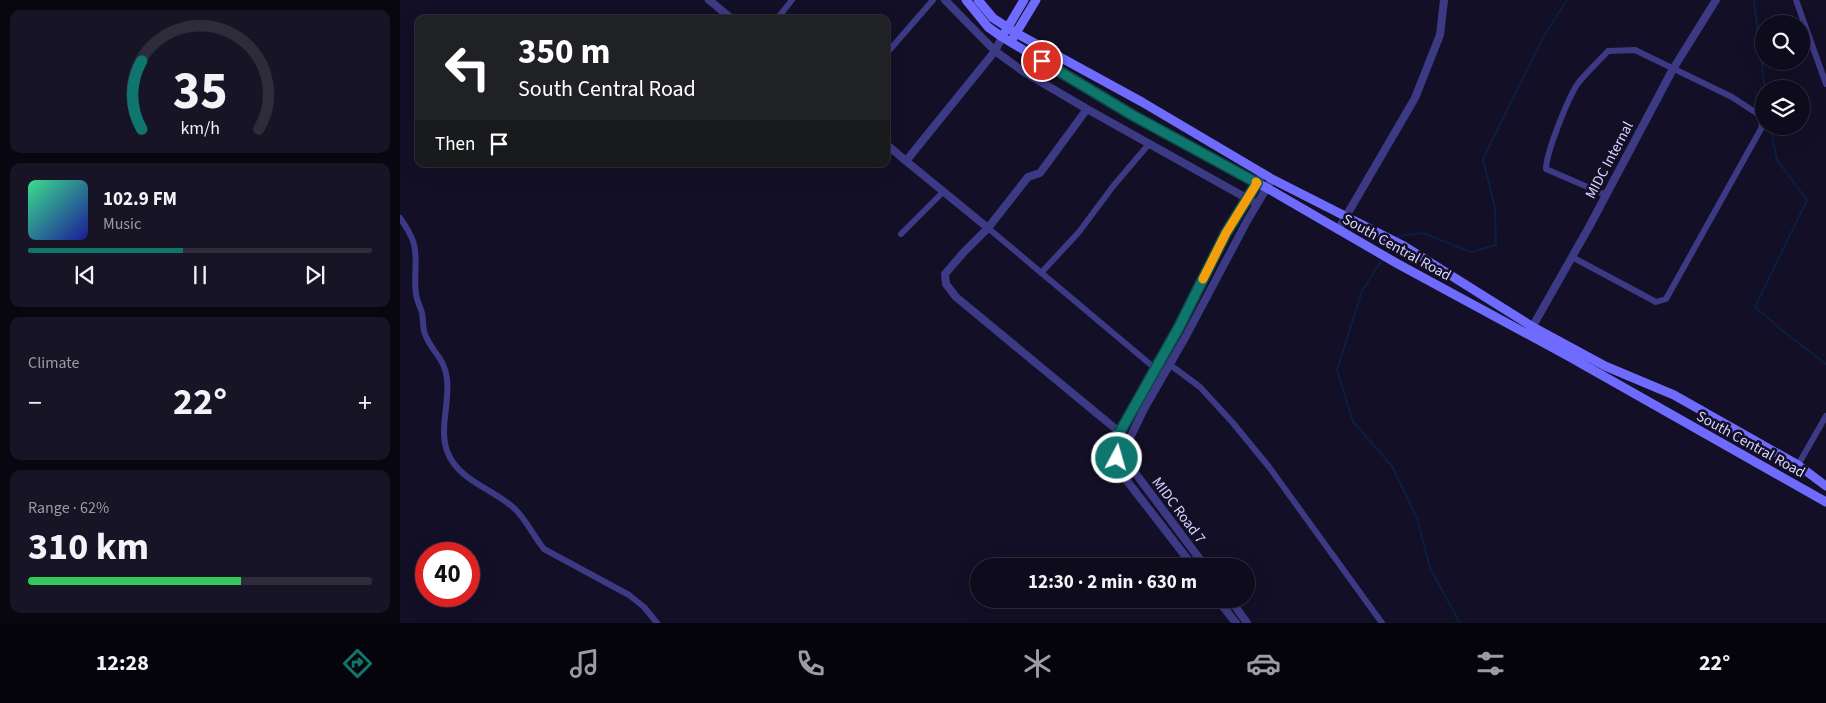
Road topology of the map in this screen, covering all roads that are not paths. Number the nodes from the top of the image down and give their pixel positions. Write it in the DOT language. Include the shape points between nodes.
graph roads {
  1 [pos="709,0"];
  2 [pos="792,0"];
  3 [pos="933,0"];
  4 [pos="945,0"];
  5 [pos="966,0"];
  6 [pos="978,0"];
  7 [pos="1024,0"];
  8 [pos="1036,0"];
  9 [pos="1444,0"];
  10 [pos="1716,0"];
  11 [pos="1796,0"];
  12 [pos="727,15"];
  13 [pos="780,15"];
  14 [pos="1008,28"];
  15 [pos="1016,33"];
  16 [pos="1002,37"];
  17 [pos="1011,42"];
  18 [pos="890,49"];
  19 [pos="995,52"];
  20 [pos="1673,69"];
  21 [pos="1826,84"];
  22 [pos="1087,109"];
  23 [pos="1149,144"];
  24 [pos="890,147"];
  25 [pos="906,161"];
  26 [pos="1263,173"];
  27 [pos="1272,179"];
  28 [pos="1257,183"];
  29 [pos="1267,188"];
  30 [pos="944,191"];
  31 [pos="1606,195"];
  32 [pos="1248,198"];
  33 [pos="1257,204"];
  34 [pos="1346,216"];
  35 [pos="400,218"];
  36 [pos="988,228"];
  37 [pos="1338,230"];
  38 [pos="900,234"];
  39 [pos="1572,257"];
  40 [pos="1041,273"];
  41 [pos="1533,327"];
  42 [pos="1528,335"];
  43 [pos="1169,364"];
  44 [pos="1156,369"];
  45 [pos="1163,375"];
  46 [pos="1826,416"];
  47 [pos="1120,432"];
  48 [pos="1129,440"];
  49 [pos="1798,465"];
  50 [pos="1826,486"];
  51 [pos="1826,502"];
  52 [pos="1157,504"];
  53 [pos="1149,508"];
  54 [pos="1187,558"];
  55 [pos="1199,558"];
  56 [pos="1224,608"];
  57 [pos="1237,608"];
  58 [pos="658,623"];
  59 [pos="1236,623"];
  60 [pos="1248,623"];
  61 [pos="1382,623"];
  1 -- 12 [label="street"];
  2 -- 13 [label="street"];
  3 -- 18 [label="street"];
  4 -- 19 [label="street"];
  5 -- 16 [label="main road, South Central Road" via="988,27"];
  6 -- 14 [label="main road, South Central Road" via="993,18"];
  7 -- 14 [label="main road"];
  8 -- 15 [label="main road"];
  9 -- 34 [label="street" via="1440,35 1415,98"];
  10 -- 20 [label="street, MIDC Internal"];
  11 -- 21 [label="street"];
  14 -- 15 [label="main road, South Central Road"];
  14 -- 16 [label="main road"];
  15 -- 17 [label="main road"];
  15 -- 26 [label="main road, South Central Road"];
  16 -- 17 [label="main road, South Central Road"];
  16 -- 19 [label="street"];
  17 -- 28 [label="main road, South Central Road" via="1134,116"];
  19 -- 22 [label="street"];
  19 -- 25 [label="street"];
  20 -- 31 [label="street, MIDC Internal"];
  20 -- 31 [label="street" via="1636,50 1608,51 1578,83 1556,132 1546,159 1546,169"];
  20 -- 39 [label="street" via="1761,116 1762,127 1666,300 1656,302"];
  22 -- 23 [label="street"];
  22 -- 36 [label="street" via="1040,173 1028,177"];
  23 -- 32 [label="street"];
  23 -- 40 [label="street" via="1079,232"];
  24 -- 25 [label="street"];
  25 -- 30 [label="street"];
  26 -- 27 [label="main road, South Central Road"];
  26 -- 28 [label="street, MIDC Road 7"];
  27 -- 29 [label="street, MIDC Road 7"];
  27 -- 34 [label="main road, South Central Road"];
  28 -- 29 [label="main road, South Central Road"];
  28 -- 32 [label="street, MIDC Road 7"];
  29 -- 33 [label="street, MIDC Road 7"];
  29 -- 37 [label="main road, South Central Road"];
  30 -- 36 [label="street"];
  30 -- 38 [label="street"];
  31 -- 39 [label="street, MIDC Internal"];
  32 -- 33 [label="street"];
  32 -- 44 [label="street, MIDC Road 7" via="1226,233"];
  33 -- 43 [label="street, MIDC Road 7"];
  34 -- 37 [label="street"];
  34 -- 41 [label="main road, South Central Road" via="1395,241"];
  35 -- 58 [label="street" via="414,243 416,294 424,332 446,368 445,441 450,458 476,484 508,502 544,549 629,595"];
  36 -- 40 [label="street"];
  36 -- 47 [label="street" via="945,274 946,284 956,297"];
  37 -- 42 [label="main road, South Central Road"];
  39 -- 41 [label="street, MIDC Internal"];
  40 -- 44 [label="street"];
  41 -- 42 [label="street, MIDC Internal"];
  41 -- 49 [label="main road, South Central Road" via="1604,366 1674,395"];
  42 -- 51 [label="main road, South Central Road"];
  43 -- 45 [label="street, MIDC Road 7"];
  43 -- 61 [label="street" via="1200,387 1245,438"];
  44 -- 45 [label="street"];
  44 -- 47 [label="street, MIDC Road 7"];
  45 -- 48 [label="street, MIDC Road 7"];
  46 -- 49 [label="street"];
  47 -- 48 [label="street"];
  47 -- 53 [label="street, MIDC Road 7" via="1117,458 1124,477"];
  48 -- 52 [label="street, MIDC Road 7" via="1127,454 1130,466"];
  49 -- 50 [label="main road, South Central Road"];
  52 -- 53 [label="street"];
  52 -- 55 [label="street, MIDC Road 7"];
  53 -- 54 [label="street, MIDC Road 7"];
  56 -- 59 [label="street"];
  57 -- 60 [label="street"];
}
